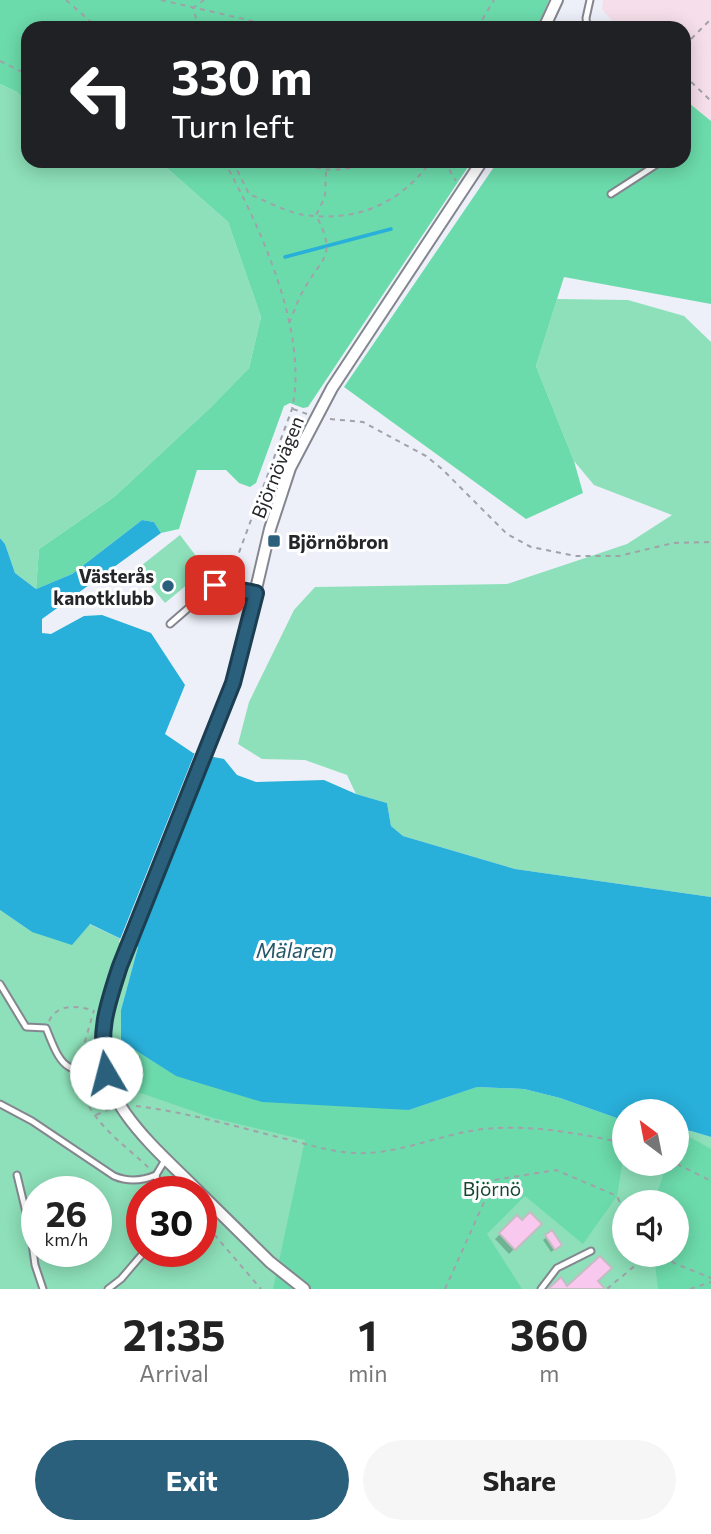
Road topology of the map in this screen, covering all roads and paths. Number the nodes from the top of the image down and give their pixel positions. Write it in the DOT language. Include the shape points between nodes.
graph roads {
  1 [pos="66,0"];
  2 [pos="161,0"];
  3 [pos="204,0"];
  4 [pos="494,0"];
  5 [pos="556,0"];
  6 [pos="590,0"];
  7 [pos="193,8"];
  8 [pos="711,19"];
  9 [pos="90,21"];
  10 [pos="197,21"];
  11 [pos="252,21"];
  12 [pos="481,21"];
  13 [pos="547,21"];
  14 [pos="586,21"];
  15 [pos="691,39"];
  16 [pos="0,61"];
  17 [pos="21,72"];
  18 [pos="691,82"];
  19 [pos="711,101"];
  20 [pos="228,168"];
  21 [pos="236,168"];
  22 [pos="319,168"];
  23 [pos="352,168"];
  24 [pos="426,168"];
  25 [pos="448,168"];
  26 [pos="478,168"];
  27 [pos="651,168"];
  28 [pos="326,170"];
  29 [pos="462,193"];
  30 [pos="611,194"];
  31 [pos="316,215"];
  32 [pos="289,324"];
  33 [pos="292,409"];
  34 [pos="316,416"];
  35 [pos="711,542"];
  36 [pos="237,579"];
  37 [pos="256,593"];
  38 [pos="170,624"];
  39 [pos="0,984"];
  40 [pos="94,1010"];
  41 [pos="46,1028"];
  42 [pos="106,1073"];
  43 [pos="0,1104"];
  44 [pos="119,1105"];
  45 [pos="95,1115"];
  46 [pos="612,1141"];
  47 [pos="165,1160"];
  48 [pos="690,1170"];
  49 [pos="17,1175"];
  50 [pos="156,1175"];
  51 [pos="182,1176"];
  52 [pos="711,1181"];
  53 [pos="612,1194"];
  54 [pos="217,1210"];
  55 [pos="217,1238"];
  56 [pos="591,1251"];
  57 [pos="131,1267"];
  58 [pos="632,1267"];
  59 [pos="683,1267"];
  60 [pos="711,1280"];
  61 [pos="43,1289"];
  62 [pos="108,1289"];
  63 [pos="261,1289"];
  64 [pos="304,1289"];
  65 [pos="445,1289"];
  66 [pos="541,1289"];
  67 [pos="609,1289"];
  68 [pos="690,1289"];
  1 -- 9 [label="path"];
  2 -- 7 [label="path"];
  3 -- 7 [label="path"];
  4 -- 12 [label="path"];
  5 -- 13 [label="street"];
  6 -- 14 [label="lane"];
  7 -- 10 [label="path"];
  7 -- 11 [label="path"];
  8 -- 15 [label="path"];
  16 -- 17 [label="path"];
  18 -- 19 [label="path"];
  20 -- 32 [label="path" via="258,228"];
  21 -- 31 [label="path" via="248,194 302,215"];
  22 -- 28 [label="path"];
  23 -- 28 [label="path"];
  24 -- 31 [label="path" via="396,197 368,210 344,217"];
  25 -- 29 [label="path"];
  26 -- 29 [label="street, Björnövägen"];
  27 -- 30 [label="lane"];
  28 -- 31 [label="path" via="325,197"];
  29 -- 34 [label="street, Björnövägen"];
  31 -- 32 [label="path" via="327,236 325,259 303,291"];
  32 -- 33 [label="path" via="294,361"];
  33 -- 34 [label="path"];
  33 -- 36 [label="path" via="237,558"];
  34 -- 35 [label="path" via="363,422 426,456 507,534 531,547 575,556 619,556 673,543"];
  34 -- 37 [label="street, Björnövägen" via="290,468"];
  37 -- 38 [label="lane" via="215,585"];
  37 -- 42 [label="street, Björnövägen" via="233,683 106,1010 101,1040"];
  39 -- 41 [label="lane" via="26,1027"];
  40 -- 41 [label="path" via="66,1007 53,1014"];
  41 -- 42 [label="lane" via="55,1052 68,1068"];
  42 -- 44 [label="street, Björnövägen"];
  43 -- 50 [label="lane" via="122,1180"];
  44 -- 45 [label="path"];
  44 -- 46 [label="path" via="358,1153 507,1127"];
  44 -- 47 [label="street, Björnövägen"];
  47 -- 50 [label="lane"];
  47 -- 51 [label="street, Björnövägen"];
  48 -- 52 [label="path"];
  49 -- 61 [label="lane"];
  53 -- 65 [label="path" via="556,1170 494,1180"];
  54 -- 64 [label="street, Björnövägen"];
  55 -- 63 [label="path"];
  56 -- 66 [label="lane" via="557,1268"];
  57 -- 62 [label="lane"];
  58 -- 67 [label="path"];
  59 -- 60 [label="path"];
  60 -- 68 [label="path"];
}
